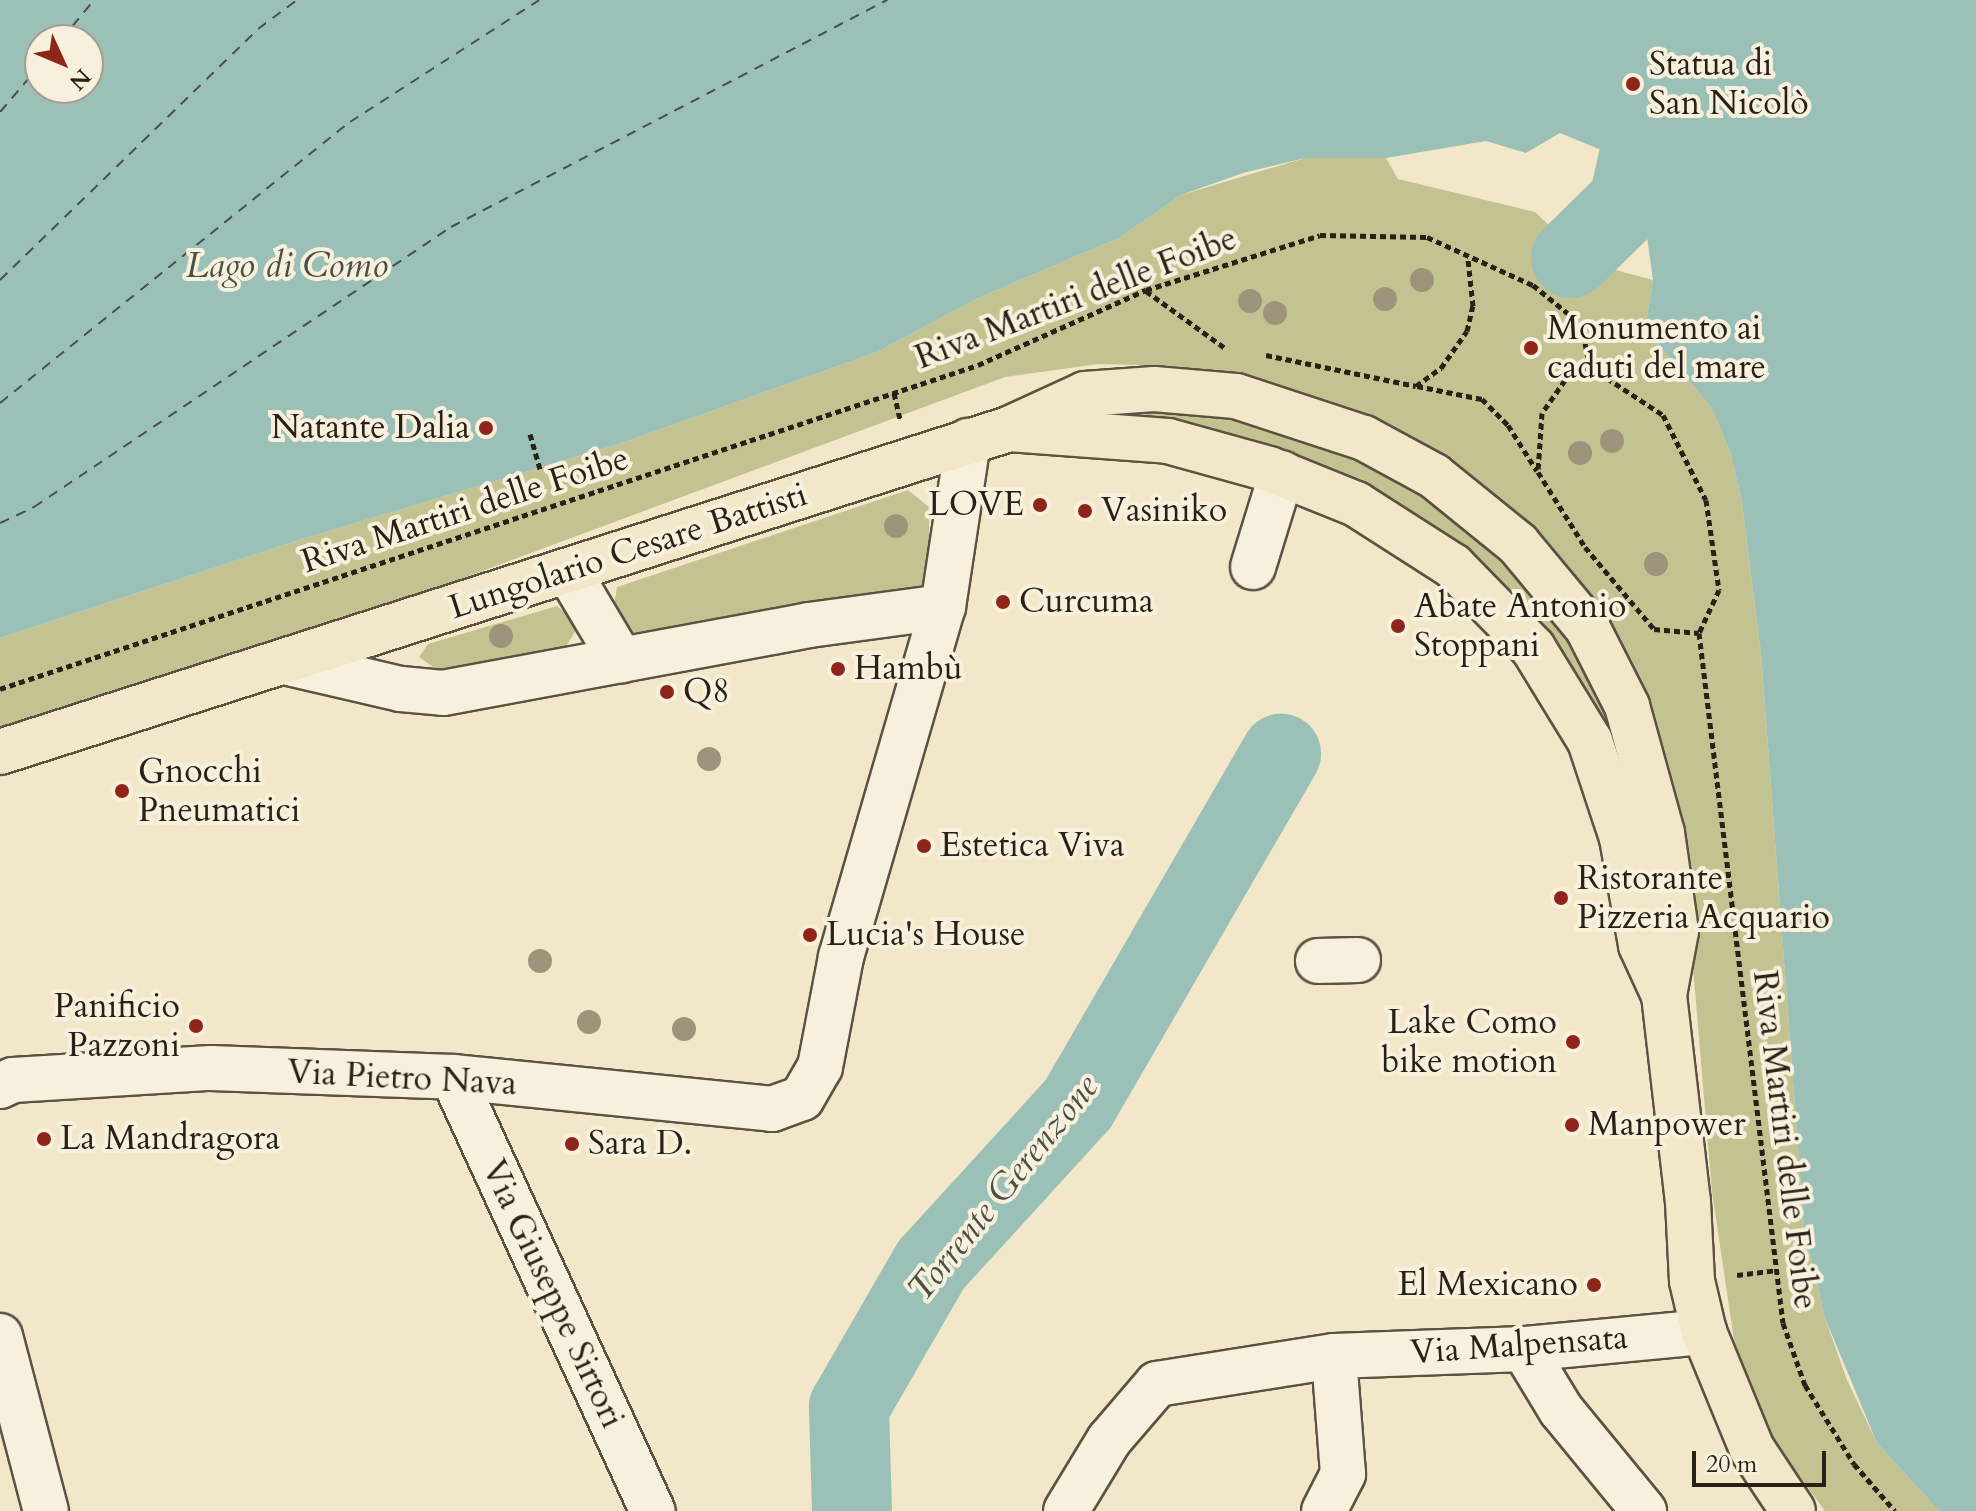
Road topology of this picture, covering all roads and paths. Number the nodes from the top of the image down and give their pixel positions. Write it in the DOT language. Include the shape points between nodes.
graph roads {
  1 [pos="1468,259"];
  2 [pos="1146,290"];
  3 [pos="1227,349"];
  4 [pos="1257,354"];
  5 [pos="1590,367"];
  6 [pos="1416,386"];
  7 [pos="1009,429"];
  8 [pos="530,434"];
  9 [pos="968,441"];
  10 [pos="540,470"];
  11 [pos="1538,472"];
  12 [pos="1282,473"];
  13 [pos="1253,567"];
  14 [pos="568,571"];
  15 [pos="943,607"];
  16 [pos="1699,633"];
  17 [pos="621,660"];
  18 [pos="289,663"];
  19 [pos="0,689"];
  20 [pos="0,752"];
  21 [pos="1664,995"];
  22 [pos="453,1077"];
  23 [pos="0,1086"];
  24 [pos="1704,1332"];
  25 [pos="0,1336"];
  26 [pos="1524,1349"];
  27 [pos="1334,1356"];
  28 [pos="46,1511"];
  29 [pos="653,1511"];
  30 [pos="1066,1511"];
  31 [pos="1324,1511"];
  32 [pos="1644,1511"];
  33 [pos="1793,1511"];
  34 [pos="1895,1511"];
  1 -- 2 [label="path, Riva Martiri delle Foibe" via="1427,237 1320,235"];
  1 -- 5 [label="path, Riva Martiri delle Foibe" via="1533,285 1581,324"];
  1 -- 6 [label="path" via="1473,306 1467,331 1441,368"];
  2 -- 3 [label="path"];
  2 -- 19 [label="path, Riva Martiri delle Foibe" via="978,365"];
  4 -- 6 [label="path"];
  5 -- 11 [label="path" via="1565,380 1542,413"];
  5 -- 16 [label="path" via="1663,415 1706,500 1719,590"];
  6 -- 11 [label="path" via="1482,399 1508,425"];
  7 -- 9 [label="main road, Lungolario Cesare Battisti"];
  7 -- 12 [label="main road" via="1168,441"];
  7 -- 21 [label="main road" via="1070,398 1101,392 1154,389 1236,396 1364,438 1409,461 1518,544 1587,627 1637,732 1662,833 1676,931"];
  8 -- 10 [label="path"];
  9 -- 14 [label="main road, Lungolario Cesare Battisti"];
  9 -- 15 [label="street"];
  11 -- 16 [label="path" via="1585,547 1654,629"];
  12 -- 13 [label="street"];
  12 -- 21 [label="main road" via="1401,529 1453,566 1533,648 1590,741 1609,788 1641,945"];
  14 -- 17 [label="street"];
  14 -- 18 [label="main road, Lungolario Cesare Battisti"];
  15 -- 17 [label="street" via="809,625"];
  15 -- 22 [label="street, Via Pietro Nava" via="841,957 820,1067 802,1098 772,1109"];
  16 -- 34 [label="path, Riva Martiri delle Foibe" via="1783,1323 1805,1385 1854,1464"];
  17 -- 18 [label="street" via="443,693 401,689"];
  18 -- 20 [label="main road, Lungolario Cesare Battisti"];
  21 -- 24 [label="main road" via="1692,1281"];
  22 -- 23 [label="street, Via Pietro Nava" via="211,1068 13,1080"];
  22 -- 29 [label="street, Via Giuseppe Sirtori"];
  24 -- 26 [label="street, Via Malpensata"];
  24 -- 33 [label="main road" via="1752,1449"];
  25 -- 28 [label="street"];
  26 -- 27 [label="street, Via Malpensata"];
  26 -- 32 [label="street" via="1561,1410"];
  27 -- 30 [label="street, Via Malpensata" via="1157,1384 1109,1440"];
  27 -- 31 [label="street" via="1343,1474"];
}
